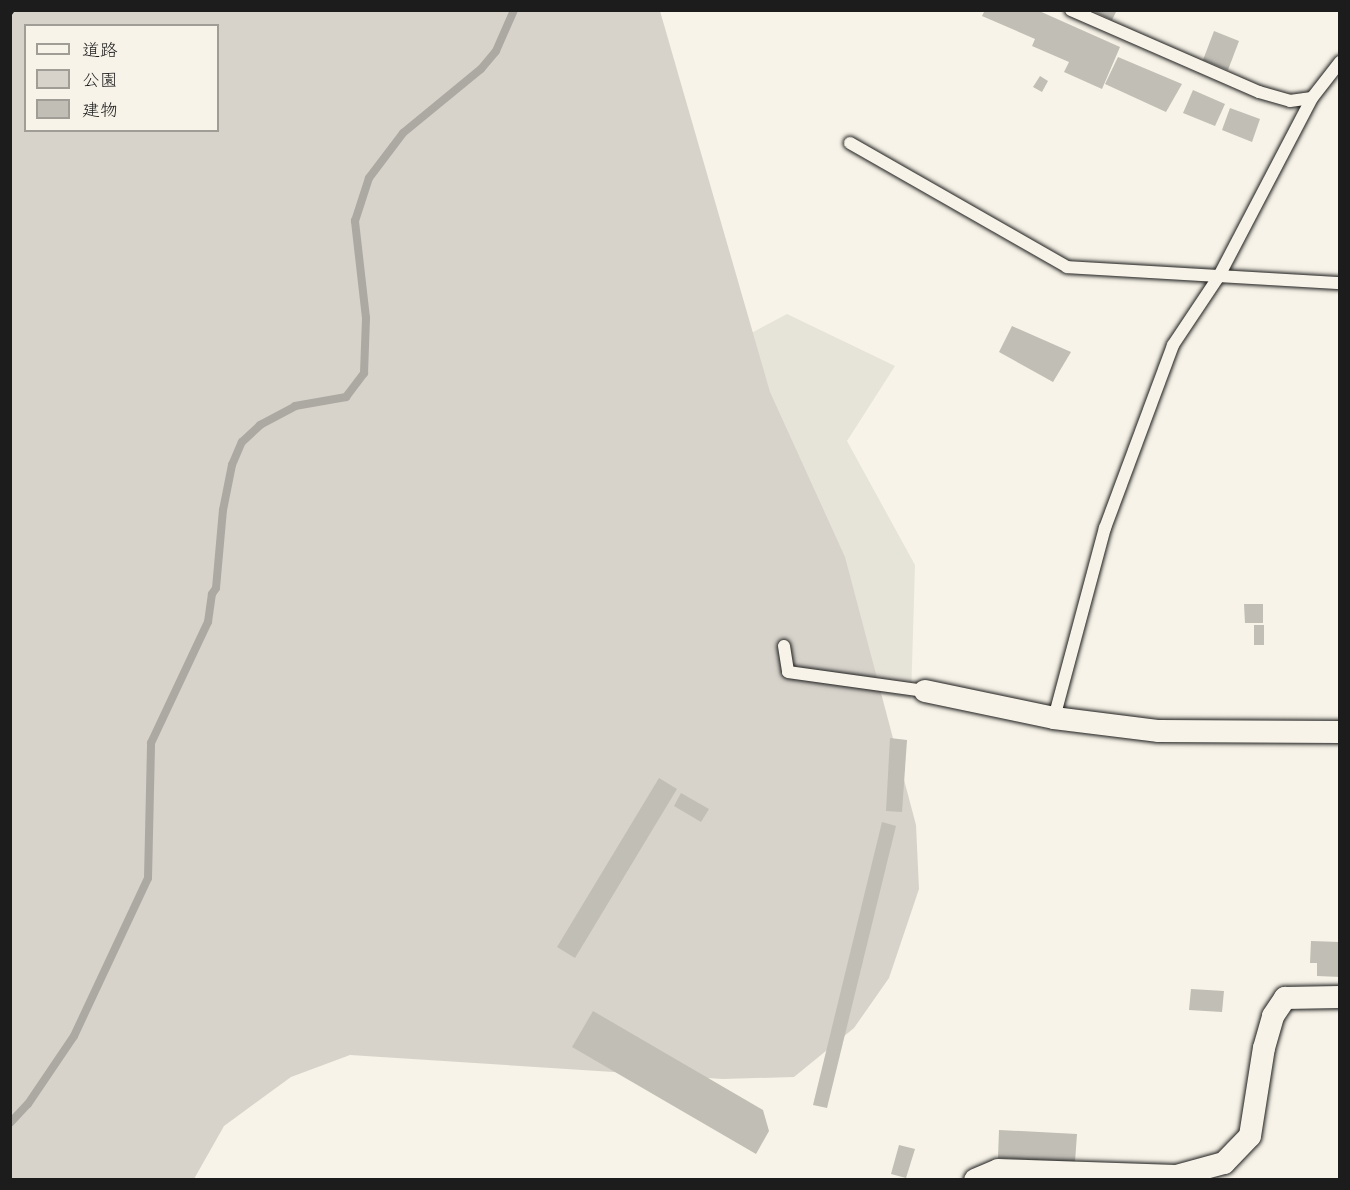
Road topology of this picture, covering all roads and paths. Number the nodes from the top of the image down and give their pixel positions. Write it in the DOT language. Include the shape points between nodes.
graph roads {
  1 [pos="13,10"];
  2 [pos="1071,10"];
  3 [pos="10,14"];
  4 [pos="1340,62"];
  5 [pos="1312,98"];
  6 [pos="850,143"];
  7 [pos="1219,276"];
  8 [pos="1340,283"];
  9 [pos="784,646"];
  10 [pos="925,691"];
  11 [pos="1054,718"];
  12 [pos="1340,732"];
  13 [pos="1340,997"];
  14 [pos="975,1179"];
  1 -- 3 [label="path"];
  2 -- 5 [label="lane" via="1259,92 1290,101"];
  4 -- 5 [label="lane"];
  5 -- 7 [label="lane"];
  6 -- 7 [label="lane" via="1067,267"];
  7 -- 8 [label="lane"];
  7 -- 11 [label="lane" via="1173,345 1113,506"];
  9 -- 10 [label="lane" via="788,672"];
  10 -- 11 [label="street"];
  11 -- 12 [label="street" via="1159,731"];
  13 -- 14 [label="street" via="1285,998 1279,1006 1264,1048 1250,1136 1224,1163 1176,1176 998,1170"];
}
